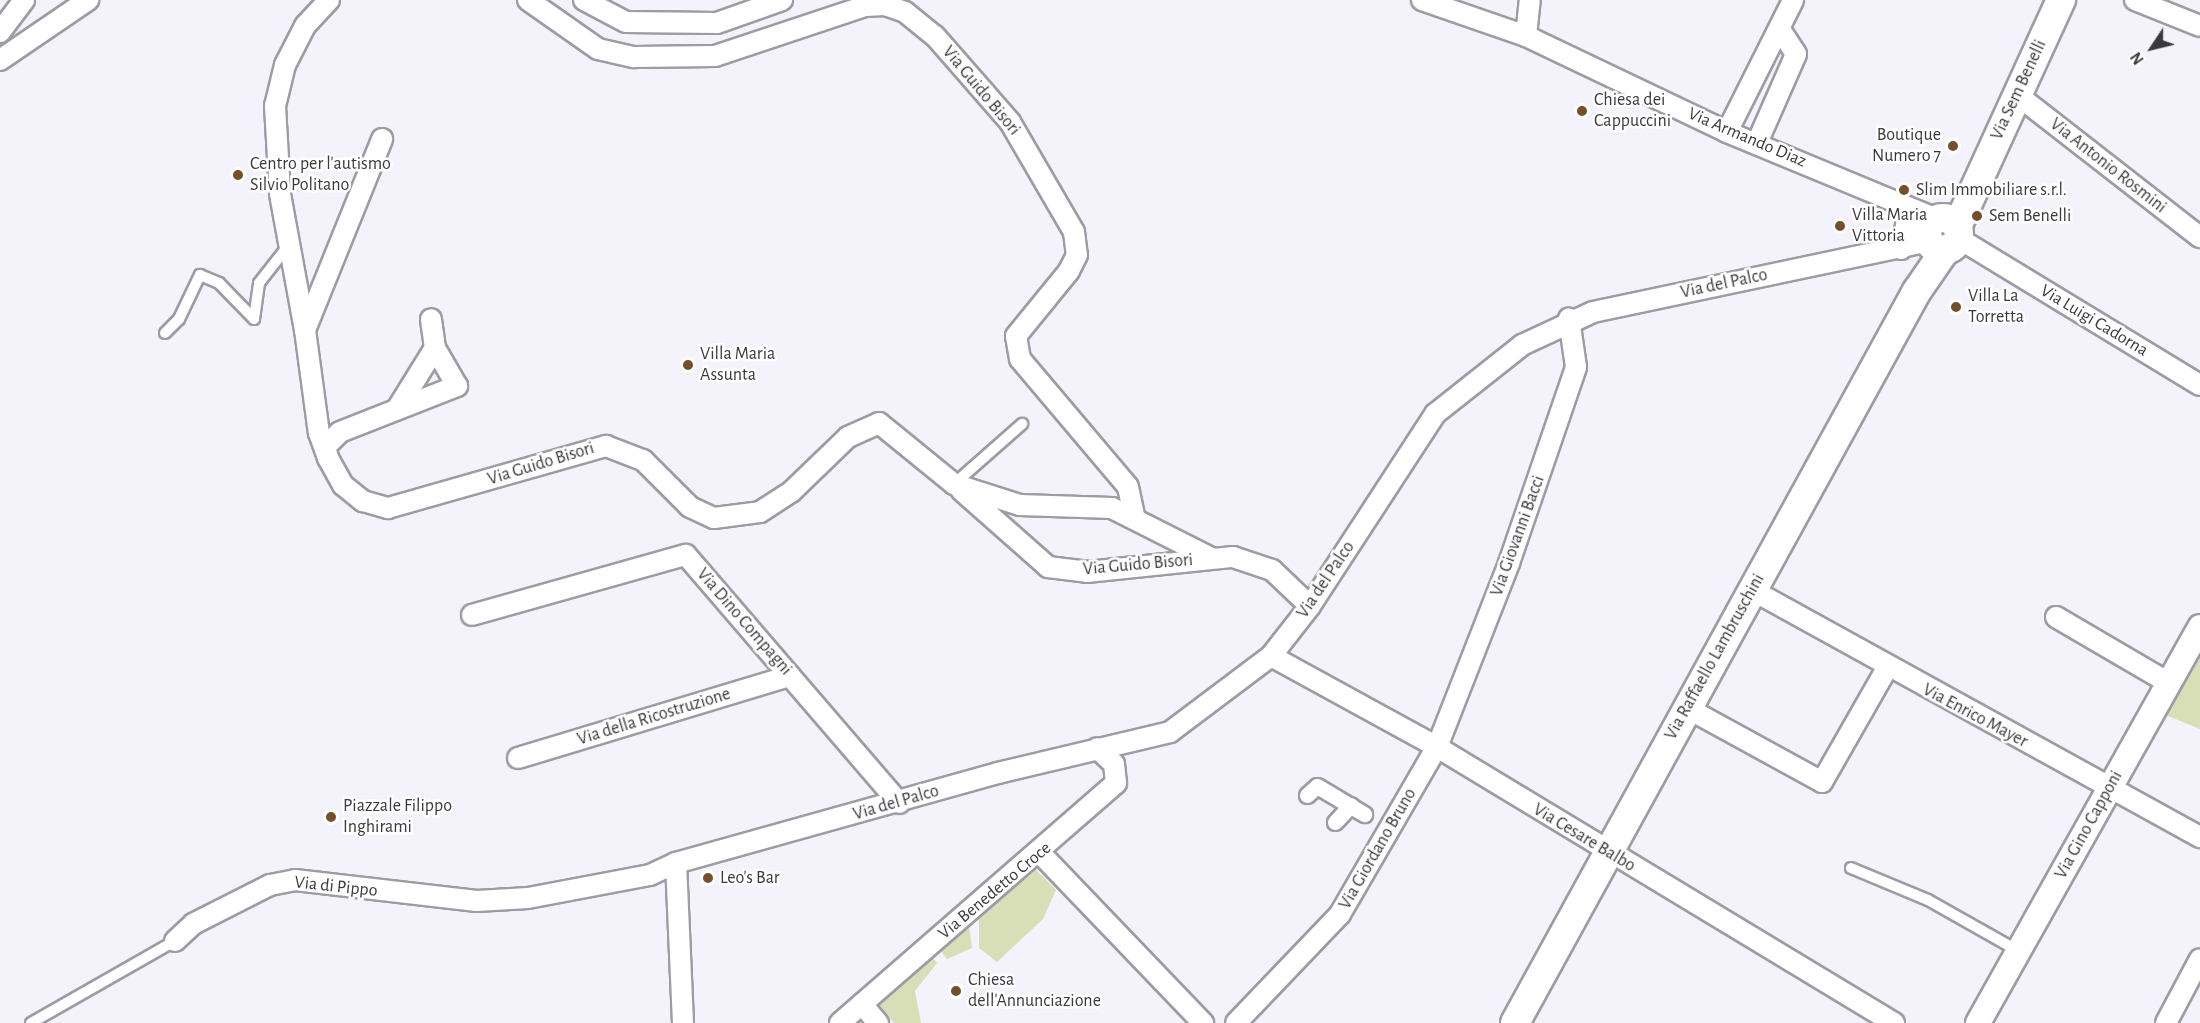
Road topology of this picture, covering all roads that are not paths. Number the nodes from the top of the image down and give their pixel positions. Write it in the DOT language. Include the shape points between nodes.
graph roads {
  1 [pos="24,0"];
  2 [pos="88,0"];
  3 [pos="329,0"];
  4 [pos="528,0"];
  5 [pos="584,0"];
  6 [pos="782,0"];
  7 [pos="1422,0"];
  8 [pos="1530,0"];
  9 [pos="1793,0"];
  10 [pos="2061,0"];
  11 [pos="2135,0"];
  12 [pos="2200,26"];
  13 [pos="1780,28"];
  14 [pos="0,32"];
  15 [pos="1526,36"];
  16 [pos="0,60"];
  17 [pos="2016,94"];
  18 [pos="1727,132"];
  19 [pos="382,139"];
  20 [pos="1757,143"];
  21 [pos="1934,228"];
  22 [pos="2200,237"];
  23 [pos="288,246"];
  24 [pos="1901,249"];
  25 [pos="431,319"];
  26 [pos="1569,319"];
  27 [pos="305,330"];
  28 [pos="165,333"];
  29 [pos="435,348"];
  30 [pos="2200,385"];
  31 [pos="397,409"];
  32 [pos="1022,424"];
  33 [pos="328,458"];
  34 [pos="954,484"];
  35 [pos="1134,515"];
  36 [pos="1210,558"];
  37 [pos="1752,590"];
  38 [pos="1310,606"];
  39 [pos="472,615"];
  40 [pos="2056,617"];
  41 [pos="2200,627"];
  42 [pos="1271,656"];
  43 [pos="1887,668"];
  44 [pos="790,676"];
  45 [pos="2169,683"];
  46 [pos="1687,708"];
  47 [pos="1437,747"];
  48 [pos="1097,748"];
  49 [pos="518,758"];
  50 [pos="2109,789"];
  51 [pos="1307,795"];
  52 [pos="900,803"];
  53 [pos="1335,822"];
  54 [pos="2200,837"];
  55 [pos="1607,852"];
  56 [pos="1040,854"];
  57 [pos="676,863"];
  58 [pos="1851,868"];
  59 [pos="477,901"];
  60 [pos="175,941"];
  61 [pos="2019,952"];
  62 [pos="2200,959"];
  63 [pos="862,1004"];
  64 [pos="31,1023"];
  65 [pos="683,1023"];
  66 [pos="840,1023"];
  67 [pos="878,1023"];
  68 [pos="1203,1023"];
  69 [pos="1236,1023"];
  70 [pos="1515,1023"];
  71 [pos="1894,1023"];
  72 [pos="1978,1023"];
  73 [pos="2166,1023"];
  1 -- 14 [label="street"];
  2 -- 16 [label="street"];
  3 -- 23 [label="street, Via Guido Bisori" via="295,46 275,106"];
  4 -- 35 [label="street, Via Guido Bisori" via="598,49 634,57 716,57 865,6 885,5 934,36 1010,122 1074,232 1077,255 1070,271 1016,336 1020,359 1128,487"];
  5 -- 6 [label="street" via="626,22 705,22"];
  7 -- 15 [label="street, Via Armando Diaz"];
  8 -- 15 [label="street"];
  9 -- 13 [label="street"];
  10 -- 17 [label="main road, Via Sem Benelli"];
  11 -- 12 [label="street"];
  13 -- 18 [label="street"];
  13 -- 20 [label="street" via="1796,54"];
  15 -- 18 [label="street, Via Armando Diaz"];
  17 -- 21 [label="main road, Via Sem Benelli" via="1977,180"];
  17 -- 22 [label="street, Via Antonio Rosmini"];
  18 -- 20 [label="street, Via Armando Diaz"];
  19 -- 27 [label="street, Via Guido Bisori"];
  20 -- 21 [label="street, Via Armando Diaz"];
  21 -- 24 [label="street, Via del Palco"];
  21 -- 24 [label="street" via="1909,233"];
  21 -- 30 [label="street, Via Luigi Cadorna"];
  21 -- 37 [label="main road, Via Raffaello Lambruschini" via="1917,291"];
  23 -- 27 [label="street, Via Guido Bisori"];
  23 -- 28 [label="lane" via="259,283 254,319 219,283 200,275 179,319"];
  24 -- 26 [label="street, Via del Palco"];
  25 -- 29 [label="street"];
  26 -- 38 [label="street, Via del Palco" via="1522,345 1435,414"];
  26 -- 47 [label="street, Via Giovanni Bacci" via="1576,367 1509,563"];
  27 -- 33 [label="street, Via Guido Bisori" via="319,433"];
  29 -- 31 [label="street"];
  29 -- 31 [label="street" via="457,386"];
  31 -- 33 [label="street" via="340,432 325,447"];
  32 -- 34 [label="lane"];
  33 -- 34 [label="street, Via Guido Bisori" via="343,485 363,501 388,508 606,446 643,460 690,507 714,518 760,512 791,492 848,437 879,423"];
  34 -- 35 [label="street, Via Guido Bisori" via="1000,501 1082,503"];
  34 -- 36 [label="street, Via Guido Bisori" via="1048,567 1087,572"];
  35 -- 36 [label="street, Via Guido Bisori"];
  36 -- 38 [label="street, Via Guido Bisori" via="1233,557 1272,570"];
  37 -- 43 [label="street, Via Enrico Mayer"];
  37 -- 46 [label="main road, Via Raffaello Lambruschini"];
  38 -- 42 [label="street, Via del Palco"];
  39 -- 44 [label="street, Via Dino Compagni" via="686,555"];
  40 -- 45 [label="street"];
  41 -- 45 [label="street, Via Gino Capponi"];
  42 -- 47 [label="street, Via Cesare Balbo"];
  42 -- 48 [label="street, Via del Palco" via="1170,732"];
  43 -- 46 [label="street" via="1822,782"];
  43 -- 50 [label="street, Via Enrico Mayer"];
  44 -- 49 [label="street, Via della Ricostruzione"];
  44 -- 52 [label="street, Via Dino Compagni"];
  45 -- 50 [label="street, Via Gino Capponi"];
  46 -- 55 [label="main road, Via Raffaello Lambruschini"];
  47 -- 55 [label="street, Via Cesare Balbo"];
  47 -- 69 [label="street, Via Giordano Bruno" via="1340,914"];
  48 -- 52 [label="street, Via del Palco"];
  48 -- 56 [label="street, Via Benedetto Croce" via="1114,764 1116,783"];
  50 -- 54 [label="street, Via Enrico Mayer"];
  50 -- 61 [label="street, Via Gino Capponi"];
  51 -- 53 [label="street" via="1317,786 1357,809"];
  52 -- 57 [label="street, Via del Palco"];
  55 -- 70 [label="main road, Via Raffaello Lambruschini"];
  55 -- 71 [label="street, Via Cesare Balbo"];
  56 -- 63 [label="street, Via Benedetto Croce"];
  56 -- 68 [label="street"];
  57 -- 59 [label="street, Via del Palco" via="650,874 528,898"];
  57 -- 65 [label="street"];
  58 -- 61 [label="lane" via="1928,900"];
  59 -- 60 [label="street, Via di Pippo" via="295,880 270,885 193,924"];
  60 -- 64 [label="lane"];
  61 -- 72 [label="street, Via Gino Capponi"];
  62 -- 73 [label="street"];
  63 -- 66 [label="street, Via Benedetto Croce"];
  63 -- 67 [label="street"];
}
